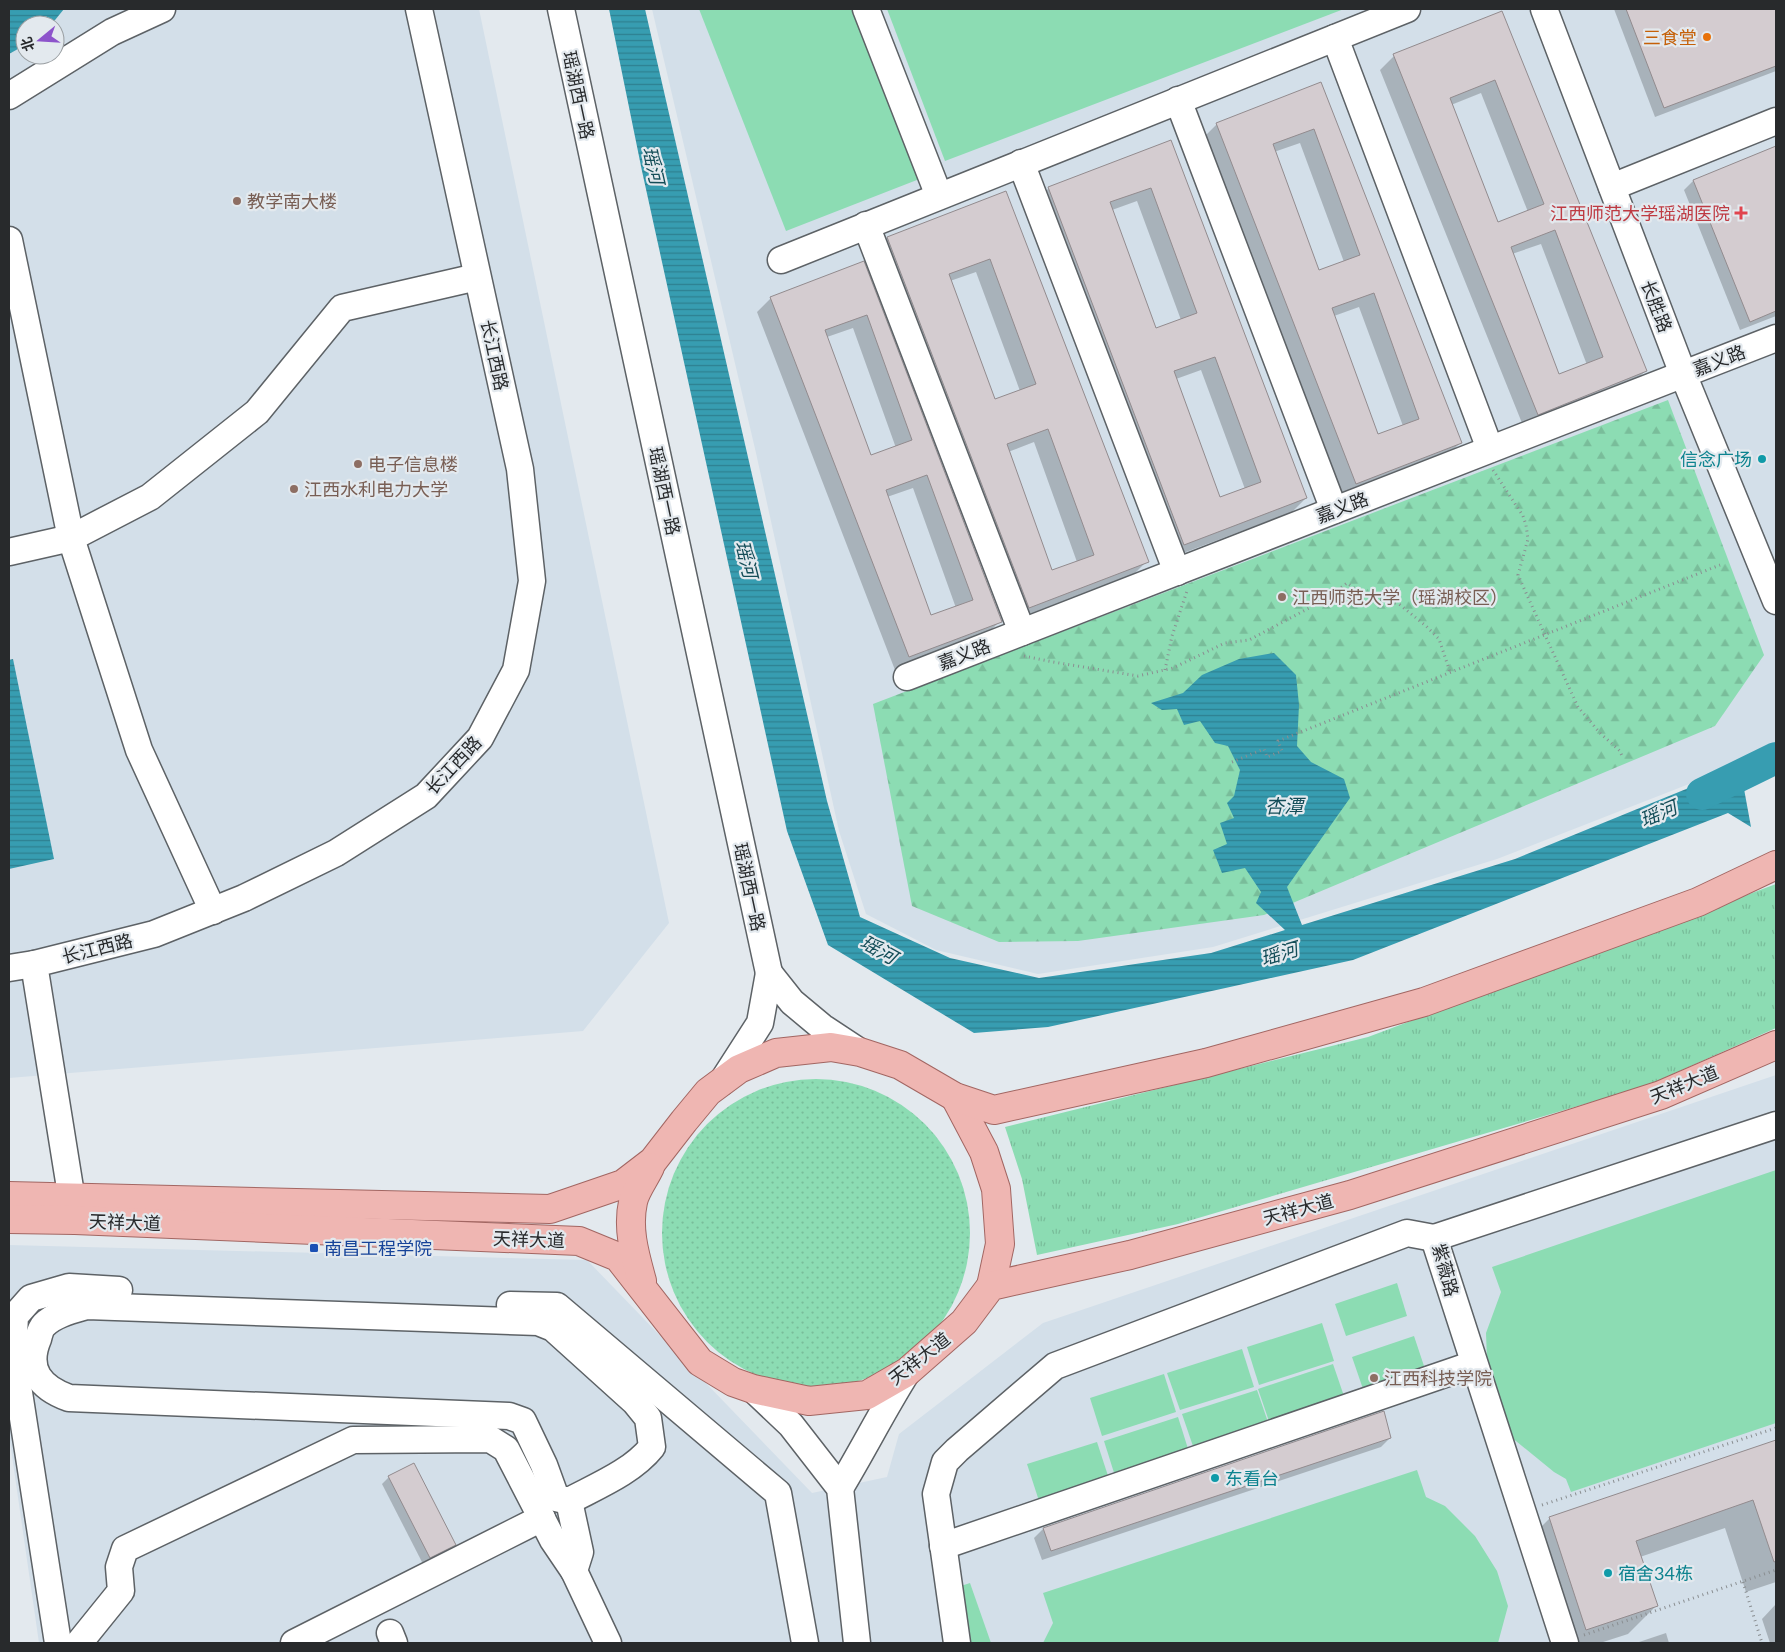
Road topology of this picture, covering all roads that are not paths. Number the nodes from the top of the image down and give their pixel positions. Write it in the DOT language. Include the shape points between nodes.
graph roads {
  1 [pos="162,9"];
  2 [pos="418,9"];
  3 [pos="561,9"];
  4 [pos="866,9"];
  5 [pos="1407,9"];
  6 [pos="1544,9"];
  7 [pos="1335,38"];
  8 [pos="9,96"];
  9 [pos="1178,100"];
  10 [pos="1776,121"];
  11 [pos="1021,163"];
  12 [pos="1612,187"];
  13 [pos="939,196"];
  14 [pos="866,226"];
  15 [pos="9,240"];
  16 [pos="781,260"];
  17 [pos="478,277"];
  18 [pos="1776,338"];
  19 [pos="1683,374"];
  20 [pos="1490,449"];
  21 [pos="1334,510"];
  22 [pos="71,538"];
  23 [pos="9,552"];
  24 [pos="1182,580"];
  25 [pos="1775,592"];
  26 [pos="1023,644"];
  27 [pos="907,677"];
  28 [pos="1776,865"];
  29 [pos="213,910"];
  30 [pos="21,966"];
  31 [pos="769,973"];
  32 [pos="1776,1044"];
  33 [pos="860,1052"];
  34 [pos="722,1082"];
  35 [pos="955,1097"];
  36 [pos="1776,1125"];
  37 [pos="653,1161"];
  38 [pos="9,1196"];
  39 [pos="73,1208"];
  40 [pos="9,1219"];
  41 [pos="1434,1238"];
  42 [pos="991,1286"];
  43 [pos="644,1291"];
  44 [pos="1474,1364"];
  45 [pos="907,1372"];
  46 [pos="753,1389"];
  47 [pos="840,1488"];
  48 [pos="569,1501"];
  49 [pos="542,1518"];
  50 [pos="943,1546"];
  51 [pos="574,1570"];
  52 [pos="1565,1642"];
  53 [pos="58,1643"];
  54 [pos="79,1643"];
  55 [pos="294,1643"];
  56 [pos="608,1643"];
  57 [pos="805,1643"];
  58 [pos="857,1643"];
  59 [pos="957,1643"];
  1 -- 8 [label="street" via="112,32"];
  2 -- 17 [label="street, 长江西路"];
  3 -- 31 [label="street, 瑶湖西一路"];
  4 -- 13 [label="street"];
  5 -- 7 [label="street"];
  6 -- 12 [label="street, 长胜路"];
  7 -- 9 [label="street"];
  7 -- 20 [label="street"];
  9 -- 11 [label="street"];
  9 -- 21 [label="street"];
  10 -- 12 [label="street"];
  11 -- 13 [label="street"];
  11 -- 24 [label="street"];
  12 -- 19 [label="street, 长胜路"];
  13 -- 14 [label="street"];
  14 -- 16 [label="street"];
  14 -- 26 [label="street"];
  15 -- 22 [label="street"];
  17 -- 22 [label="street" via="342,308 257,412 150,497"];
  17 -- 29 [label="street, 长江西路" via="520,469 532,582 516,670 480,738 426,796 336,853"];
  18 -- 19 [label="street, 嘉义路"];
  19 -- 20 [label="street, 嘉义路"];
  19 -- 25 [label="street, 长胜路"];
  20 -- 21 [label="street, 嘉义路"];
  21 -- 24 [label="street, 嘉义路"];
  22 -- 23 [label="street"];
  22 -- 29 [label="street" via="139,750"];
  24 -- 26 [label="street, 嘉义路"];
  26 -- 27 [label="street, 嘉义路"];
  28 -- 35 [label="main road, 天祥大道" via="1698,902 1424,1002 1206,1063 994,1110"];
  29 -- 30 [label="street, 长江西路" via="154,934"];
  30 -- 39 [label="street, 长江西路"];
  31 -- 33 [label="street" via="792,1002"];
  31 -- 34 [label="street" via="760,1023"];
  32 -- 42 [label="main road, 天祥大道" via="1661,1095 1350,1194 1130,1255"];
  33 -- 34 [label="main road, 天祥大道" via="831,1047 776,1053 739,1069"];
  33 -- 35 [label="main road, 天祥大道" via="900,1065"];
  34 -- 37 [label="main road, 天祥大道" via="708,1092"];
  35 -- 42 [label="main road" via="984,1152 996,1189 1000,1244"];
  36 -- 41 [label="street, 紫薇路"];
  37 -- 39 [label="main road, 天祥大道" via="623,1184 550,1209"];
  37 -- 43 [label="main road" via="633,1201 630,1226"];
  38 -- 39 [label="main road, 天祥大道"];
  39 -- 40 [label="main road, 天祥大道"];
  39 -- 43 [label="main road, 天祥大道" via="579,1241 618,1257"];
  41 -- 44 [label="street, 紫薇路"];
  41 -- 50 [label="street" via="1407,1233 1055,1366 945,1462 936,1494"];
  42 -- 45 [label="main road, 天祥大道" via="964,1322"];
  43 -- 46 [label="main road, 天祥大道" via="700,1362 733,1382"];
  44 -- 50 [label="street"];
  44 -- 52 [label="street, 紫薇路"];
  45 -- 46 [label="main road, 天祥大道" via="867,1395 809,1401"];
  45 -- 47 [label="street"];
  46 -- 47 [label="street" via="791,1425"];
  47 -- 58 [label="street"];
  48 -- 48 [label="street" via="643,1458 652,1447 648,1418 635,1402 553,1328 538,1322 87,1306 62,1314 43,1326 34,1347 33,1363 38,1378 53,1392 69,1398 509,1416 523,1421 556,1498"];
  48 -- 51 [label="street" via="580,1552"];
  49 -- 51 [label="street"];
  49 -- 54 [label="street" via="506,1449 490,1439 353,1440 125,1549 118,1567 121,1591"];
  49 -- 55 [label="street"];
  50 -- 59 [label="street"];
  51 -- 56 [label="street"];
  53 -- 57 [label="street" via="13,1354 14,1316 31,1298 69,1287 557,1306 778,1493"];
}
